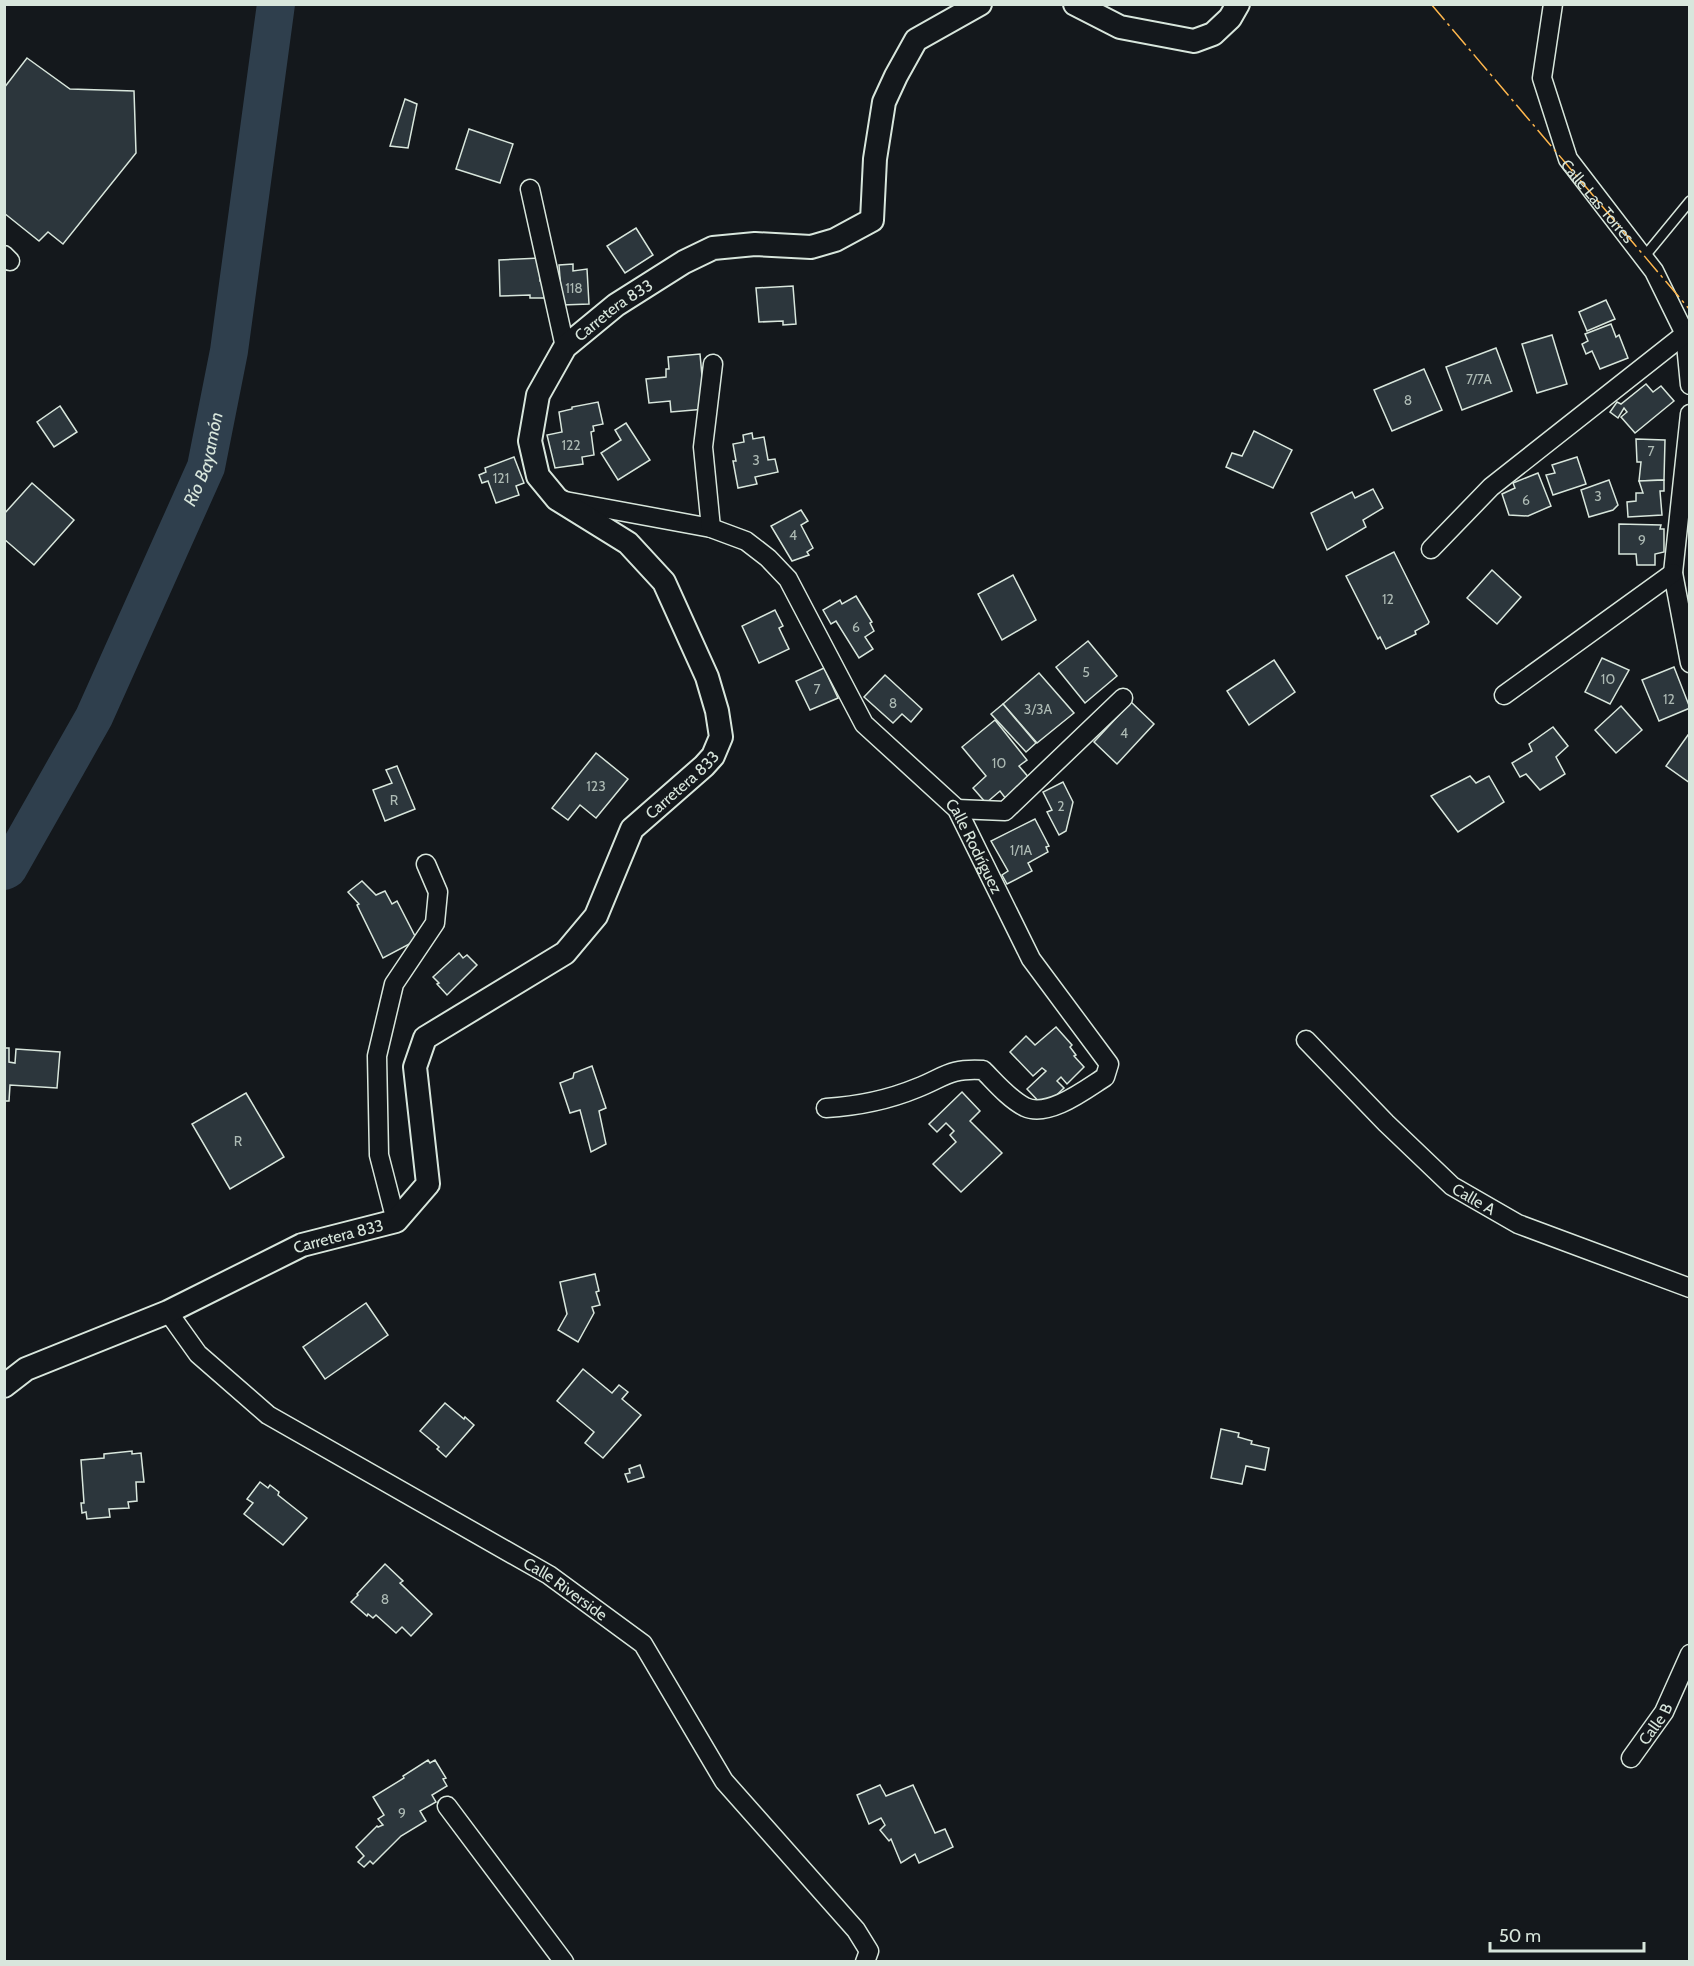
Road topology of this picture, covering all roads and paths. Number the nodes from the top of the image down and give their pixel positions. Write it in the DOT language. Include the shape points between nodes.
graph roads {
  1 [pos="980,4"];
  2 [pos="1075,4"];
  3 [pos="1238,4"];
  4 [pos="1553,4"];
  5 [pos="530,189"];
  6 [pos="1689,201"];
  7 [pos="1644,257"];
  8 [pos="1687,334"];
  9 [pos="565,347"];
  10 [pos="713,364"];
  11 [pos="1689,385"];
  12 [pos="1689,414"];
  13 [pos="557,499"];
  14 [pos="711,528"];
  15 [pos="1431,549"];
  16 [pos="1673,573"];
  17 [pos="1689,663"];
  18 [pos="1504,695"];
  19 [pos="1123,698"];
  20 [pos="957,809"];
  21 [pos="426,864"];
  22 [pos="1306,1040"];
  23 [pos="826,1108"];
  24 [pos="396,1221"];
  25 [pos="1689,1288"];
  26 [pos="168,1312"];
  27 [pos="4,1386"];
  28 [pos="1689,1654"];
  29 [pos="1631,1758"];
  30 [pos="447,1806"];
  31 [pos="564,1962"];
  32 [pos="865,1962"];
  1 -- 9 [label="street, Carretera 833" via="916,40 896,76 884,102 875,159 872,220 835,240 811,247 755,244 714,248 616,305"];
  2 -- 3 [label="street" via="1120,27 1194,41 1213,34"];
  4 -- 7 [label="street, Calle Las Torres" via="1542,78 1568,159"];
  5 -- 9 [label="street"];
  6 -- 7 [label="lane"];
  7 -- 8 [label="street, Calle Las Torres"];
  8 -- 11 [label="street, Calle Las Torres"];
  8 -- 15 [label="street" via="1491,487"];
  9 -- 13 [label="street, Carretera 833" via="537,395 530,441 538,476"];
  10 -- 14 [label="street" via="703,447"];
  12 -- 16 [label="street"];
  13 -- 14 [label="street, Calle Rodríguez"];
  13 -- 24 [label="street, Carretera 833" via="628,543 664,582 707,677 722,737 704,766 632,829 596,915 565,953 425,1038 415,1067 428,1184"];
  14 -- 20 [label="street, Calle Rodríguez" via="746,541 788,579 864,724"];
  16 -- 17 [label="street"];
  16 -- 18 [label="street"];
  19 -- 20 [label="street" via="1005,811"];
  20 -- 23 [label="street, Calle Rodríguez" via="1031,959 1109,1065 1106,1077 1064,1103 1044,1108 1026,1108 983,1070 967,1069 950,1072 884,1100"];
  21 -- 24 [label="street" via="438,892 435,923 393,984 377,1056 379,1155"];
  22 -- 25 [label="street, Calle A" via="1452,1186 1518,1224"];
  24 -- 26 [label="street, Carretera 833" via="303,1245"];
  26 -- 27 [label="street, Carretera 833" via="26,1369"];
  26 -- 32 [label="street, Calle Riverside" via="198,1354 268,1415 549,1575 643,1644 724,1781 856,1930 869,1951"];
  28 -- 29 [label="street, Calle B" via="1664,1712"];
  30 -- 31 [label="street"];
}
